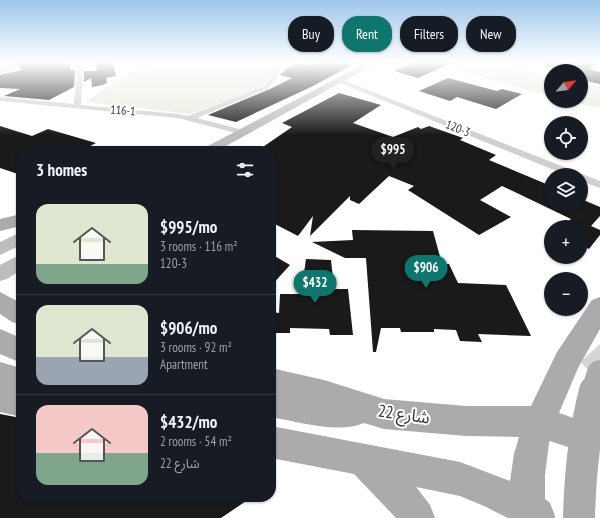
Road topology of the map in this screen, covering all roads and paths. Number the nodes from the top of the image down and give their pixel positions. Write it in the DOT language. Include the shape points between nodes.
graph roads {
  1 [pos="78,86"];
  2 [pos="268,86"];
  3 [pos="336,86"];
  4 [pos="337,86"];
  5 [pos="354,86"];
  6 [pos="0,99"];
  7 [pos="77,106"];
  8 [pos="191,118"];
  9 [pos="244,133"];
  10 [pos="218,146"];
  11 [pos="234,146"];
  12 [pos="558,168"];
  13 [pos="588,180"];
  14 [pos="600,185"];
  15 [pos="16,221"];
  16 [pos="0,225"];
  17 [pos="16,241"];
  18 [pos="0,249"];
  19 [pos="16,264"];
  20 [pos="0,274"];
  21 [pos="0,302"];
  22 [pos="600,307"];
  23 [pos="16,312"];
  24 [pos="0,341"];
  25 [pos="16,349"];
  26 [pos="591,353"];
  27 [pos="0,375"];
  28 [pos="16,380"];
  29 [pos="276,383"];
  30 [pos="0,397"];
  31 [pos="16,401"];
  32 [pos="276,403"];
  33 [pos="384,414"];
  34 [pos="540,422"];
  35 [pos="571,432"];
  36 [pos="276,443"];
  37 [pos="362,459"];
  38 [pos="531,515"];
  39 [pos="417,518"];
  40 [pos="579,518"];
  1 -- 7 [label="street"];
  2 -- 8 [label="street"];
  3 -- 9 [label="main road"];
  4 -- 11 [label="main road"];
  5 -- 12 [label="street, 120-3"];
  6 -- 7 [label="street, 116-1"];
  7 -- 8 [label="street, 116-1"];
  8 -- 9 [label="street, 116-1"];
  9 -- 10 [label="main road"];
  13 -- 14 [label="street"];
  15 -- 16 [label="main road"];
  17 -- 18 [label="main road"];
  19 -- 20 [label="main road"];
  21 -- 23 [label="main road"];
  22 -- 26 [label="main road"];
  24 -- 25 [label="main road"];
  26 -- 34 [label="main road" via="567,361"];
  26 -- 40 [label="main road, bridge"];
  27 -- 28 [label="main road"];
  29 -- 33 [label="main road, شارع 22"];
  30 -- 31 [label="main road"];
  32 -- 33 [label="main road" via="313,410"];
  33 -- 34 [label="main road, شارع 22" via="466,421"];
  34 -- 35 [label="main road, شارع 22"];
  34 -- 38 [label="main road" via="528,465"];
  36 -- 37 [label="main road" via="323,454"];
  37 -- 38 [label="main road" via="460,479 494,492"];
  37 -- 39 [label="main road" via="407,503"];
}
